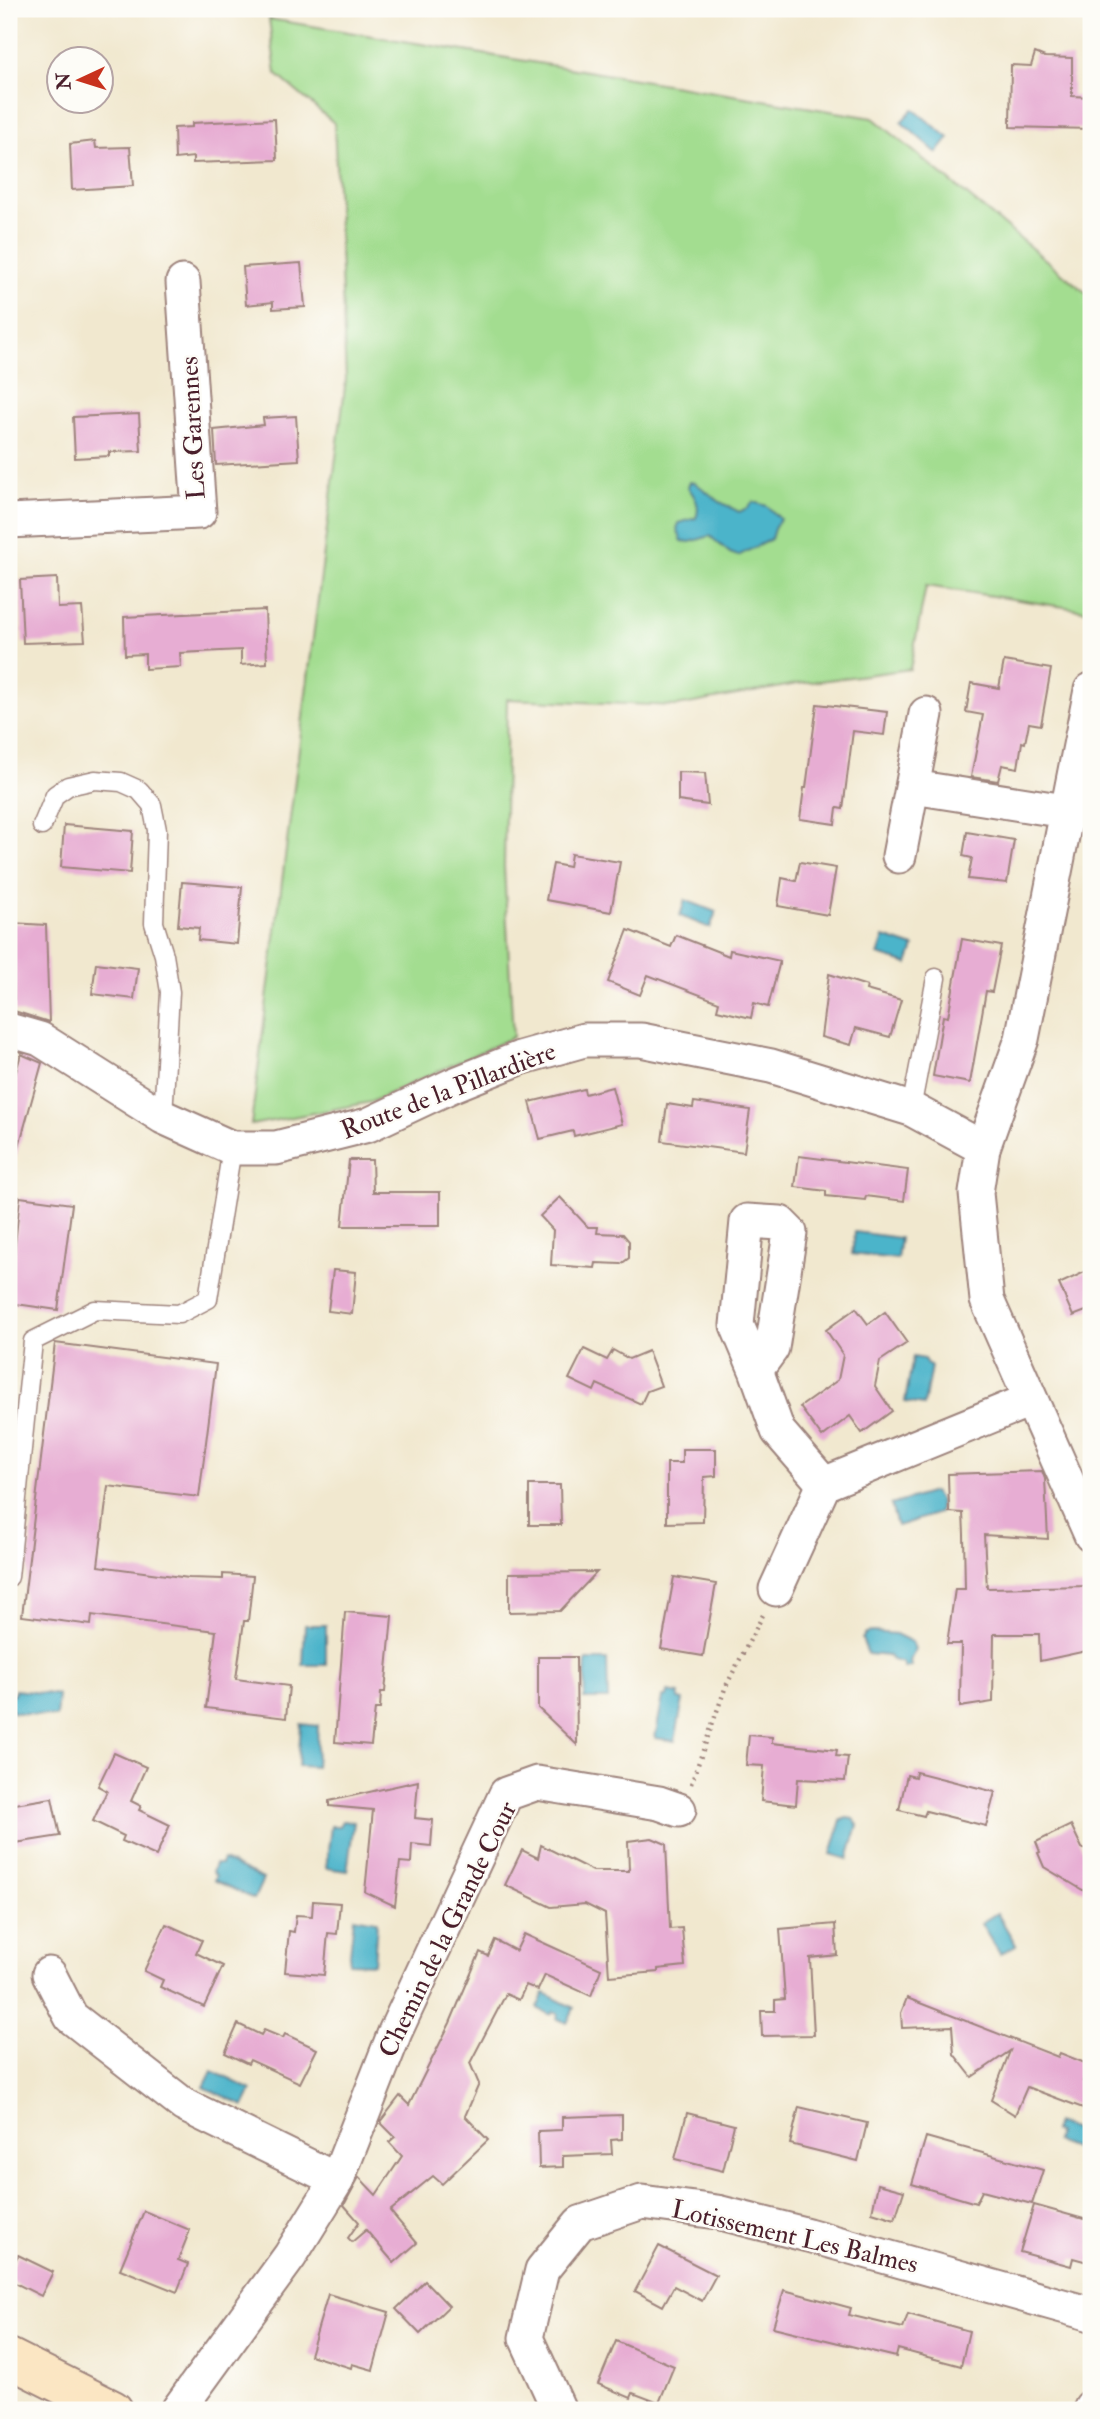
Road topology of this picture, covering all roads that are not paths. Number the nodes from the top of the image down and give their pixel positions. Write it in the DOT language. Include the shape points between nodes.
graph roads {
  1 [pos="183,282"];
  2 [pos="9,521"];
  3 [pos="1091,690"];
  4 [pos="926,714"];
  5 [pos="913,787"];
  6 [pos="1065,811"];
  7 [pos="42,826"];
  8 [pos="899,856"];
  9 [pos="936,978"];
  10 [pos="9,1030"];
  11 [pos="911,1109"];
  12 [pos="163,1117"];
  13 [pos="983,1148"];
  14 [pos="232,1149"];
  15 [pos="756,1370"];
  16 [pos="1030,1401"];
  17 [pos="824,1484"];
  18 [pos="1091,1535"];
  19 [pos="9,1577"];
  20 [pos="776,1590"];
  21 [pos="679,1810"];
  22 [pos="49,1974"];
  23 [pos="337,2180"];
  24 [pos="1091,2314"];
  25 [pos="9,2358"];
  26 [pos="113,2410"];
  27 [pos="178,2410"];
  28 [pos="559,2410"];
  1 -- 2 [label="street, Les Garennes" via="199,512"];
  3 -- 6 [label="street"];
  4 -- 5 [label="street"];
  5 -- 6 [label="street"];
  5 -- 8 [label="street"];
  6 -- 13 [label="street" via="1022,1039"];
  7 -- 12 [label="lane" via="55,795 68,786 95,780 121,782 139,790 152,805 157,830 153,923 170,992"];
  9 -- 11 [label="lane"];
  10 -- 12 [label="street, Route de la Pillardière" via="40,1039"];
  11 -- 13 [label="street, Route de la Pillardière"];
  11 -- 14 [label="street, Route de la Pillardière" via="771,1066 641,1040 584,1041 520,1058 368,1125 275,1147"];
  12 -- 14 [label="street, Route de la Pillardière"];
  13 -- 16 [label="street" via="976,1193 987,1300"];
  14 -- 19 [label="lane" via="208,1299 179,1314 94,1310 33,1341"];
  15 -- 17 [label="street" via="778,1431"];
  16 -- 17 [label="street"];
  16 -- 18 [label="street"];
  17 -- 20 [label="street"];
  21 -- 23 [label="street, Chemin de la Grande Cour" via="537,1783 506,1794 395,2032"];
  22 -- 23 [label="street" via="71,2017 184,2105"];
  23 -- 27 [label="street, Chemin de la Grande Cour" via="290,2256"];
  24 -- 28 [label="street, Lotissement Les Balmes" via="717,2212 642,2202 580,2223 542,2270 526,2338"];
  25 -- 26 [label="main road"];
}
